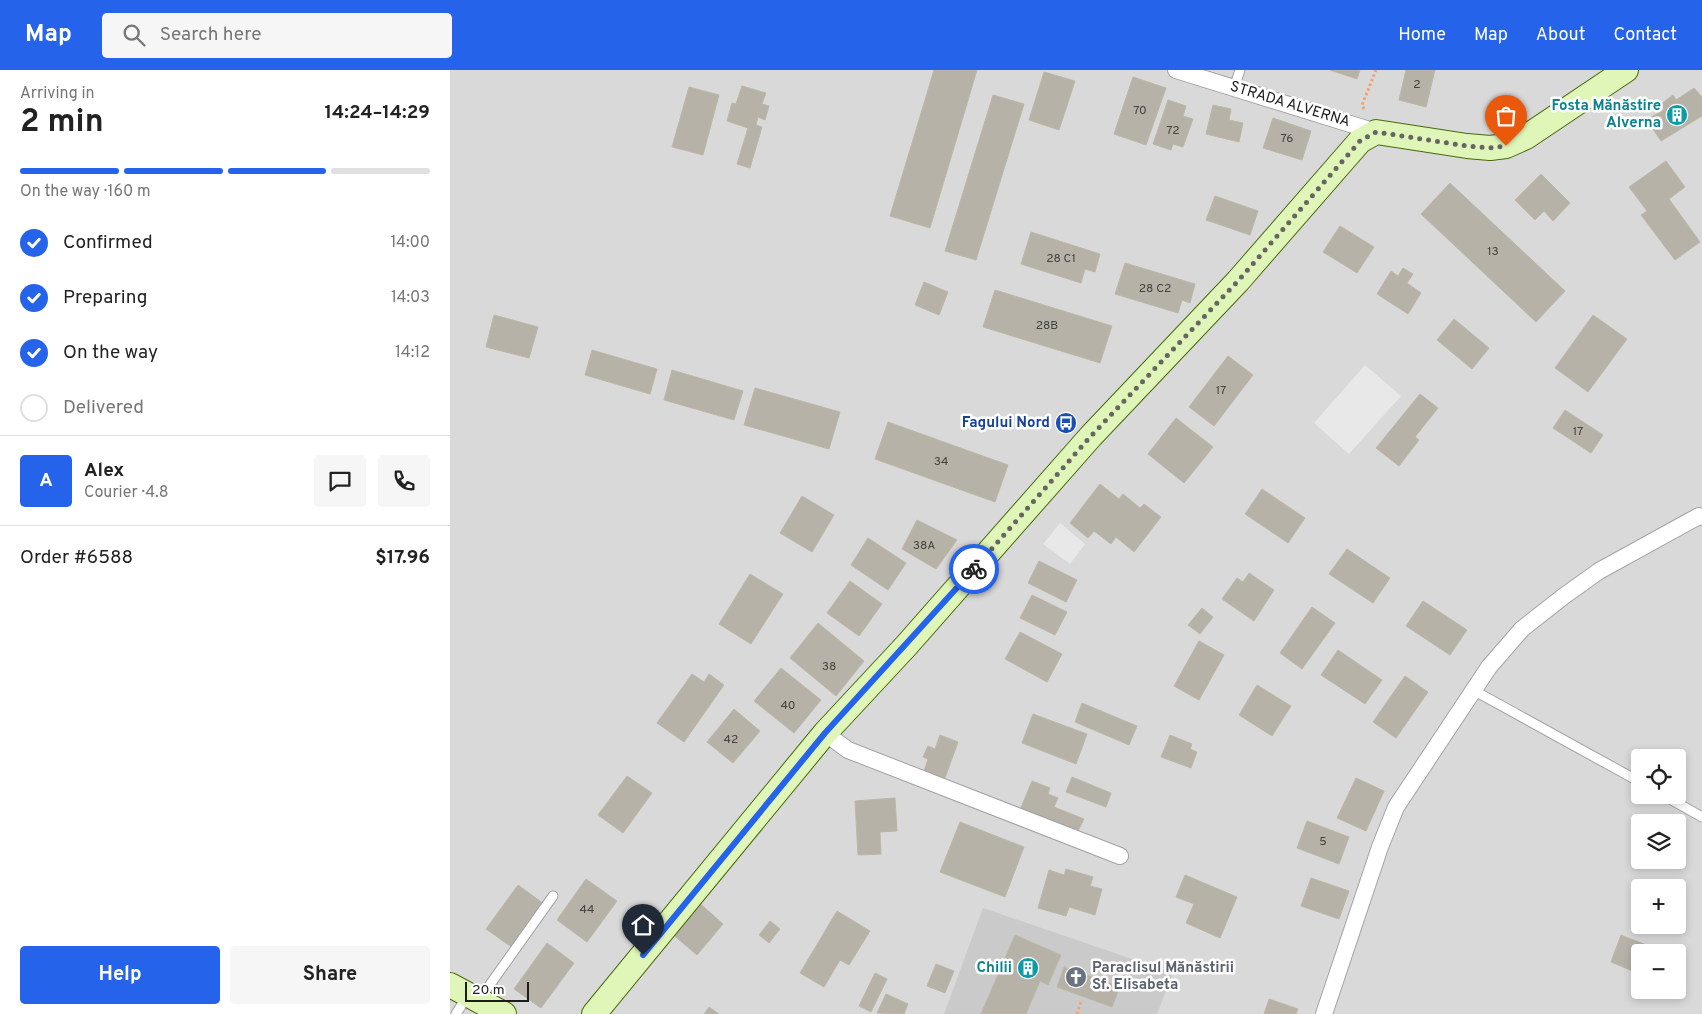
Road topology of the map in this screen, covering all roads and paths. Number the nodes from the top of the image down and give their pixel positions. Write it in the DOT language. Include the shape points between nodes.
graph roads {
  1 [pos="1176,70"];
  2 [pos="1240,70"];
  3 [pos="1376,70"];
  4 [pos="1626,70"];
  5 [pos="1234,88"];
  6 [pos="1376,132"];
  7 [pos="1702,517"];
  8 [pos="1473,690"];
  9 [pos="825,733"];
  10 [pos="1631,777"];
  11 [pos="1679,804"];
  12 [pos="1702,817"];
  13 [pos="1120,856"];
  14 [pos="553,896"];
  15 [pos="463,998"];
  16 [pos="1081,1002"];
  17 [pos="504,1014"];
  18 [pos="594,1014"];
  19 [pos="1077,1014"];
  20 [pos="1324,1014"];
  1 -- 5 [label="street, STRADA ALVERNA"];
  2 -- 5 [label="lane"];
  3 -- 6 [label="path" via="1362,105"];
  4 -- 6 [label="street" via="1526,137 1506,146 1467,146"];
  5 -- 6 [label="street, STRADA ALVERNA"];
  6 -- 9 [label="street" via="1360,141 1238,281 1091,436"];
  7 -- 8 [label="street" via="1599,571 1564,596 1522,629"];
  8 -- 10 [label="lane"];
  8 -- 20 [label="street" via="1396,807"];
  9 -- 13 [label="street" via="848,750"];
  9 -- 18 [label="street"];
  11 -- 12 [label="lane"];
  14 -- 15 [label="lane"];
  15 -- 17 [label="street"];
  16 -- 19 [label="path"];
}
